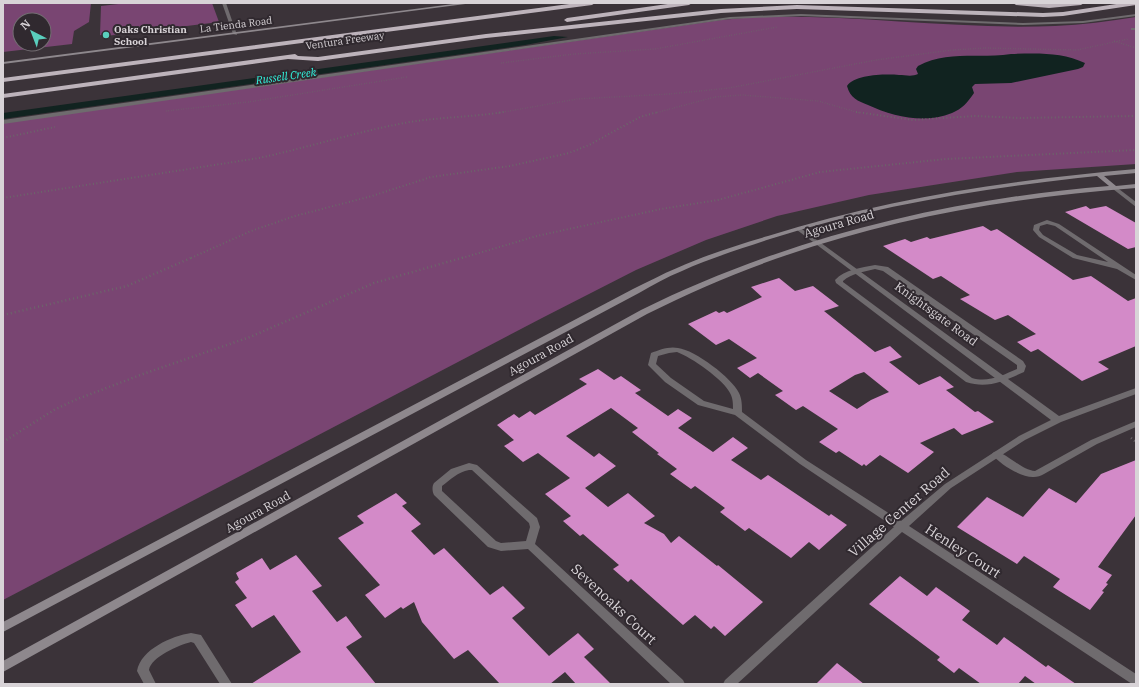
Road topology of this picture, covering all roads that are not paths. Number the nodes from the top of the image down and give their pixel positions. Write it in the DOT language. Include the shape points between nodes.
graph roads {
  1 [pos="224,3"];
  2 [pos="471,3"];
  3 [pos="539,3"];
  4 [pos="592,3"];
  5 [pos="689,3"];
  6 [pos="1016,3"];
  7 [pos="1082,3"];
  8 [pos="1136,3"];
  9 [pos="502,15"];
  10 [pos="1136,15"];
  11 [pos="235,34"];
  12 [pos="288,58"];
  13 [pos="3,63"];
  14 [pos="3,80"];
  15 [pos="3,96"];
  16 [pos="3,122"];
  17 [pos="1136,171"];
  18 [pos="1098,174"];
  19 [pos="1136,186"];
  20 [pos="1114,188"];
  21 [pos="1136,205"];
  22 [pos="798,229"];
  23 [pos="816,242"];
  24 [pos="1119,268"];
  25 [pos="856,271"];
  26 [pos="1136,278"];
  27 [pos="1003,378"];
  28 [pos="1136,391"];
  29 [pos="738,413"];
  30 [pos="1058,420"];
  31 [pos="1136,424"];
  32 [pos="998,454"];
  33 [pos="901,527"];
  34 [pos="530,545"];
  35 [pos="3,627"];
  36 [pos="3,667"];
  37 [pos="1136,680"];
  38 [pos="150,684"];
  39 [pos="226,684"];
  40 [pos="679,684"];
  41 [pos="728,684"];
  1 -- 11 [label="street"];
  2 -- 11 [label="main road, La Tienda Road"];
  3 -- 9 [label="highway" via="529,4"];
  4 -- 9 [label="highway, Ventura Freeway"];
  5 -- 12 [label="highway, Ventura Freeway"];
  6 -- 7 [label="highway" via="1049,6"];
  8 -- 12 [label="highway" via="1043,15 761,8 494,36 318,59"];
  9 -- 14 [label="highway, Ventura Freeway"];
  10 -- 16 [label="street" via="1083,22 1023,24 801,15 730,18"];
  11 -- 13 [label="main road, La Tienda Road"];
  12 -- 15 [label="highway, Ventura Freeway"];
  17 -- 18 [label="main road, Agoura Road"];
  18 -- 20 [label="main road"];
  18 -- 22 [label="main road, Agoura Road" via="920,198"];
  19 -- 20 [label="main road, Agoura Road"];
  20 -- 21 [label="street"];
  20 -- 23 [label="main road, Agoura Road" via="969,205"];
  22 -- 23 [label="street, Knightsgate Road"];
  22 -- 35 [label="main road, Agoura Road" via="735,248 683,268 636,291"];
  23 -- 25 [label="street, Knightsgate Road"];
  23 -- 36 [label="main road, Agoura Road" via="696,287 644,312"];
  24 -- 24 [label="street" via="1057,225 1046,222 1037,225 1036,230 1041,236 1074,257"];
  24 -- 26 [label="street"];
  25 -- 27 [label="street, Knightsgate Road"];
  25 -- 27 [label="street" via="842,277 840,283 969,380 984,384"];
  25 -- 27 [label="street" via="875,267 885,269 1022,366 1021,370"];
  27 -- 30 [label="street, Knightsgate Road"];
  28 -- 30 [label="street, Village Center Road"];
  29 -- 29 [label="street, Henley Court" via="734,391 716,373 690,355 678,350 665,350 654,356 652,365 700,403"];
  29 -- 33 [label="street, Henley Court" via="803,462"];
  30 -- 32 [label="street, Village Center Road" via="1022,438"];
  31 -- 32 [label="street" via="1033,474 1022,471"];
  32 -- 33 [label="street, Village Center Road" via="948,486"];
  33 -- 37 [label="street, Henley Court"];
  33 -- 41 [label="street, Village Center Road"];
  34 -- 34 [label="street" via="535,527 533,521 474,467 469,466 451,473 437,485 437,492 492,544 501,547"];
  34 -- 40 [label="street, Sevenoaks Court"];
  38 -- 39 [label="street" via="143,671 145,663 168,646 191,636 197,638"];
}
